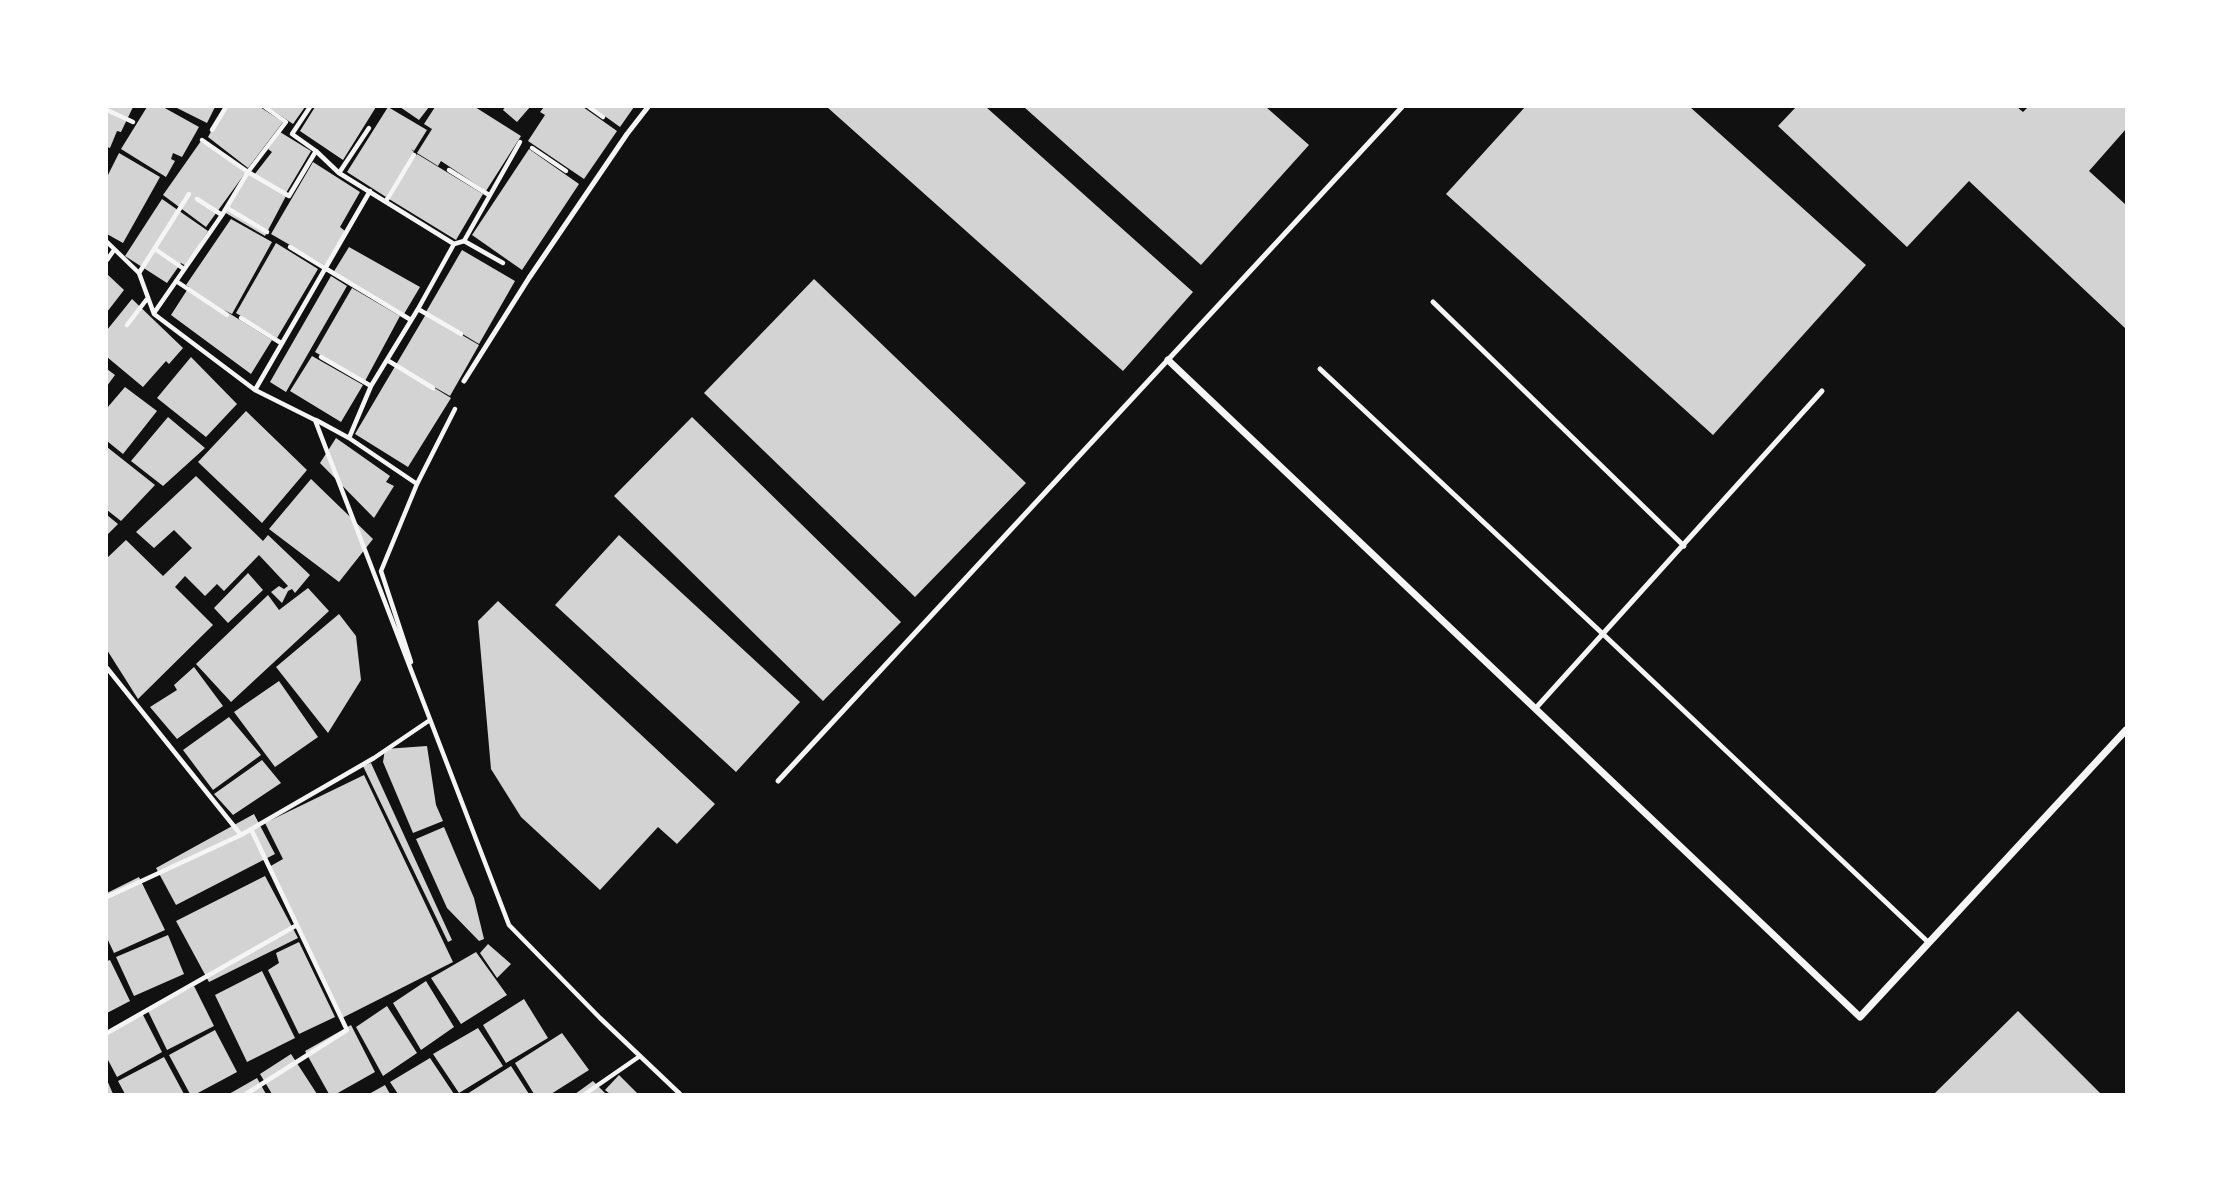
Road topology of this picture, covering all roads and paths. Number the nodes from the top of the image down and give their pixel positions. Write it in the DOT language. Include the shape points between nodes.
graph roads {
  1 [pos="226,107"];
  2 [pos="265,107"];
  3 [pos="310,107"];
  4 [pos="648,107"];
  5 [pos="1402,107"];
  6 [pos="107,110"];
  7 [pos="133,122"];
  8 [pos="281,128"];
  9 [pos="369,128"];
  10 [pos="212,130"];
  11 [pos="292,135"];
  12 [pos="202,140"];
  13 [pos="520,142"];
  14 [pos="532,148"];
  15 [pos="316,151"];
  16 [pos="415,155"];
  17 [pos="449,170"];
  18 [pos="248,172"];
  19 [pos="340,173"];
  20 [pos="590,187"];
  21 [pos="370,191"];
  22 [pos="189,194"];
  23 [pos="489,195"];
  24 [pos="197,199"];
  25 [pos="386,201"];
  26 [pos="227,208"];
  27 [pos="222,215"];
  28 [pos="267,232"];
  29 [pos="464,241"];
  30 [pos="107,242"];
  31 [pos="454,244"];
  32 [pos="290,247"];
  33 [pos="155,248"];
  34 [pos="114,250"];
  35 [pos="107,260"];
  36 [pos="184,269"];
  37 [pos="326,271"];
  38 [pos="139,273"];
  39 [pos="529,278"];
  40 [pos="176,281"];
  41 [pos="147,299"];
  42 [pos="1433,302"];
  43 [pos="418,309"];
  44 [pos="154,314"];
  45 [pos="227,315"];
  46 [pos="241,318"];
  47 [pos="411,320"];
  48 [pos="127,325"];
  49 [pos="281,343"];
  50 [pos="486,348"];
  51 [pos="321,357"];
  52 [pos="386,360"];
  53 [pos="1168,360"];
  54 [pos="1320,369"];
  55 [pos="464,381"];
  56 [pos="371,386"];
  57 [pos="255,390"];
  58 [pos="1822,391"];
  59 [pos="458,402"];
  60 [pos="315,420"];
  61 [pos="349,438"];
  62 [pos="417,484"];
  63 [pos="1684,546"];
  64 [pos="1604,635"];
  65 [pos="107,668"];
  66 [pos="1535,709"];
  67 [pos="430,720"];
  68 [pos="2126,730"];
  69 [pos="778,781"];
  70 [pos="251,829"];
  71 [pos="241,835"];
  72 [pos="107,897"];
  73 [pos="297,925"];
  74 [pos="1929,943"];
  75 [pos="107,1033"];
  76 [pos="640,1056"];
  77 [pos="246,1094"];
  78 [pos="584,1094"];
  79 [pos="680,1094"];
  1 -- 10 [label="path"];
  2 -- 8 [label="path" via="286,122"];
  3 -- 11 [label="path"];
  4 -- 20 [label="lane"];
  5 -- 53 [label="lane"];
  6 -- 7 [label="path"];
  8 -- 11 [label="path"];
  8 -- 18 [label="path"];
  9 -- 19 [label="path"];
  11 -- 15 [label="path"];
  12 -- 18 [label="path"];
  13 -- 23 [label="path"];
  14 -- 20 [label="path"];
  15 -- 18 [label="path" via="289,196"];
  15 -- 19 [label="path"];
  16 -- 25 [label="path"];
  17 -- 23 [label="path"];
  18 -- 26 [label="path"];
  19 -- 21 [label="path"];
  20 -- 39 [label="lane"];
  21 -- 25 [label="path"];
  21 -- 37 [label="path"];
  22 -- 33 [label="path"];
  23 -- 29 [label="path"];
  24 -- 27 [label="path"];
  25 -- 31 [label="path"];
  26 -- 27 [label="path"];
  26 -- 28 [label="path"];
  27 -- 36 [label="path"];
  29 -- 31 [label="path"];
  29 -- 39 [label="path"];
  30 -- 34 [label="path"];
  31 -- 43 [label="path"];
  32 -- 37 [label="path"];
  33 -- 36 [label="path"];
  33 -- 38 [label="path"];
  34 -- 35 [label="path"];
  34 -- 38 [label="path"];
  36 -- 40 [label="path"];
  37 -- 47 [label="path"];
  37 -- 49 [label="path"];
  38 -- 41 [label="path"];
  39 -- 50 [label="lane"];
  40 -- 44 [label="path"];
  40 -- 45 [label="path"];
  41 -- 44 [label="path"];
  41 -- 48 [label="path"];
  42 -- 63 [label="lane"];
  43 -- 47 [label="path"];
  43 -- 50 [label="path"];
  44 -- 57 [label="path"];
  46 -- 49 [label="path"];
  47 -- 52 [label="path"];
  49 -- 57 [label="path"];
  50 -- 55 [label="lane"];
  51 -- 56 [label="path"];
  52 -- 56 [label="path"];
  52 -- 59 [label="path"];
  53 -- 66 [label="street"];
  53 -- 69 [label="lane"];
  54 -- 64 [label="lane"];
  55 -- 59 [label="path"];
  56 -- 61 [label="path"];
  57 -- 60 [label="path"];
  58 -- 63 [label="lane"];
  59 -- 62 [label="path"];
  60 -- 61 [label="path"];
  60 -- 67 [label="path"];
  61 -- 62 [label="path"];
  62 -- 67 [label="path" via="381,571"];
  63 -- 64 [label="lane"];
  64 -- 66 [label="lane"];
  64 -- 74 [label="lane"];
  65 -- 71 [label="path"];
  66 -- 74 [label="street" via="1860,1017"];
  67 -- 70 [label="path"];
  67 -- 76 [label="path" via="509,925"];
  68 -- 74 [label="street"];
  70 -- 71 [label="path"];
  70 -- 73 [label="path"];
  71 -- 72 [label="path"];
  73 -- 75 [label="path"];
  73 -- 77 [label="path" via="347,1030"];
  76 -- 78 [label="path"];
  76 -- 79 [label="path"];
}
